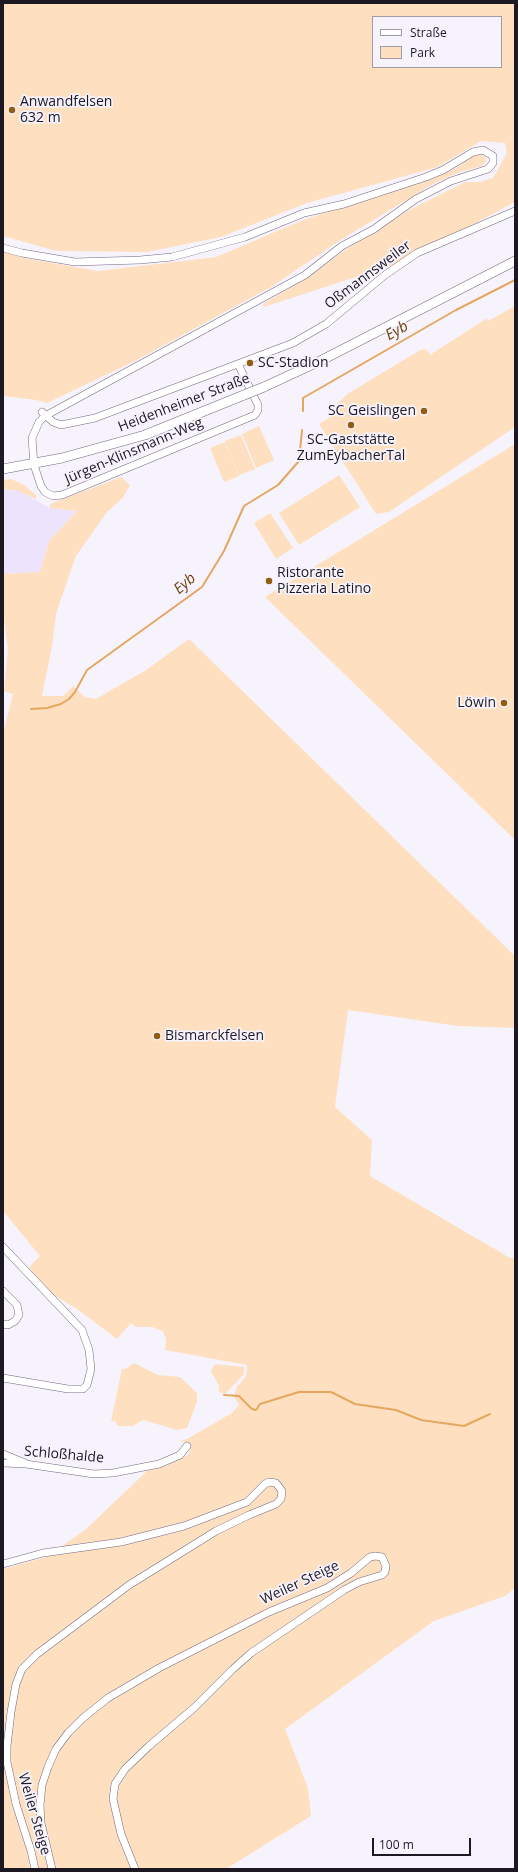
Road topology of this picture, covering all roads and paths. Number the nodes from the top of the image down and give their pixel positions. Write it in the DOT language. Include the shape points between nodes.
graph roads {
  1 [pos="515,211"];
  2 [pos="3,248"];
  3 [pos="515,261"];
  4 [pos="326,324"];
  5 [pos="238,364"];
  6 [pos="43,414"];
  7 [pos="34,465"];
  8 [pos="3,469"];
  9 [pos="3,1247"];
  10 [pos="3,1290"];
  11 [pos="3,1324"];
  12 [pos="3,1378"];
  13 [pos="187,1446"];
  14 [pos="3,1454"];
  15 [pos="3,1463"];
  16 [pos="26,1464"];
  17 [pos="3,1564"];
  18 [pos="35,1869"];
  19 [pos="52,1869"];
  20 [pos="135,1869"];
  1 -- 4 [label="street, Oßmannsweiler" via="417,253 385,275"];
  2 -- 6 [label="street" via="75,262 172,257 238,240 304,213 344,204 426,177 473,152 483,150 493,156 493,163 488,169 451,181 416,199 374,229 342,246 305,275"];
  3 -- 7 [label="main road, Heidenheimer Straße, bridge" via="264,387 145,435"];
  4 -- 5 [label="street, Heidenheimer Straße" via="293,343"];
  5 -- 6 [label="street, Heidenheimer Straße" via="95,418 60,424 52,422"];
  5 -- 7 [label="street, Jürgen-Klinsmann-Weg" via="256,399 258,410 255,415 62,495 54,496 45,492"];
  6 -- 7 [label="street" via="32,438"];
  7 -- 8 [label="main road, Heidenheimer Straße"];
  9 -- 12 [label="street" via="82,1330 89,1350 91,1368 87,1385 83,1389 68,1389"];
  10 -- 11 [label="street" via="17,1305 19,1314 15,1321 8,1325"];
  13 -- 16 [label="street, Schloßhalde" via="180,1455 160,1464 112,1473 94,1474"];
  14 -- 16 [label="street"];
  15 -- 16 [label="street, Schloßhalde"];
  17 -- 18 [label="street, Weiler Steige" via="43,1553 105,1545 177,1528 244,1503 269,1482 276,1484 282,1491 281,1499 276,1504 216,1531 124,1588 37,1654 22,1670 10,1712 7,1762"];
  19 -- 20 [label="street, Weiler Steige" via="41,1823 42,1785 56,1749 83,1718 108,1698 159,1668 264,1614 327,1588 370,1557 382,1557 386,1566 382,1576 359,1582 344,1590 251,1653 125,1769 115,1784 113,1799 124,1844"];
}
